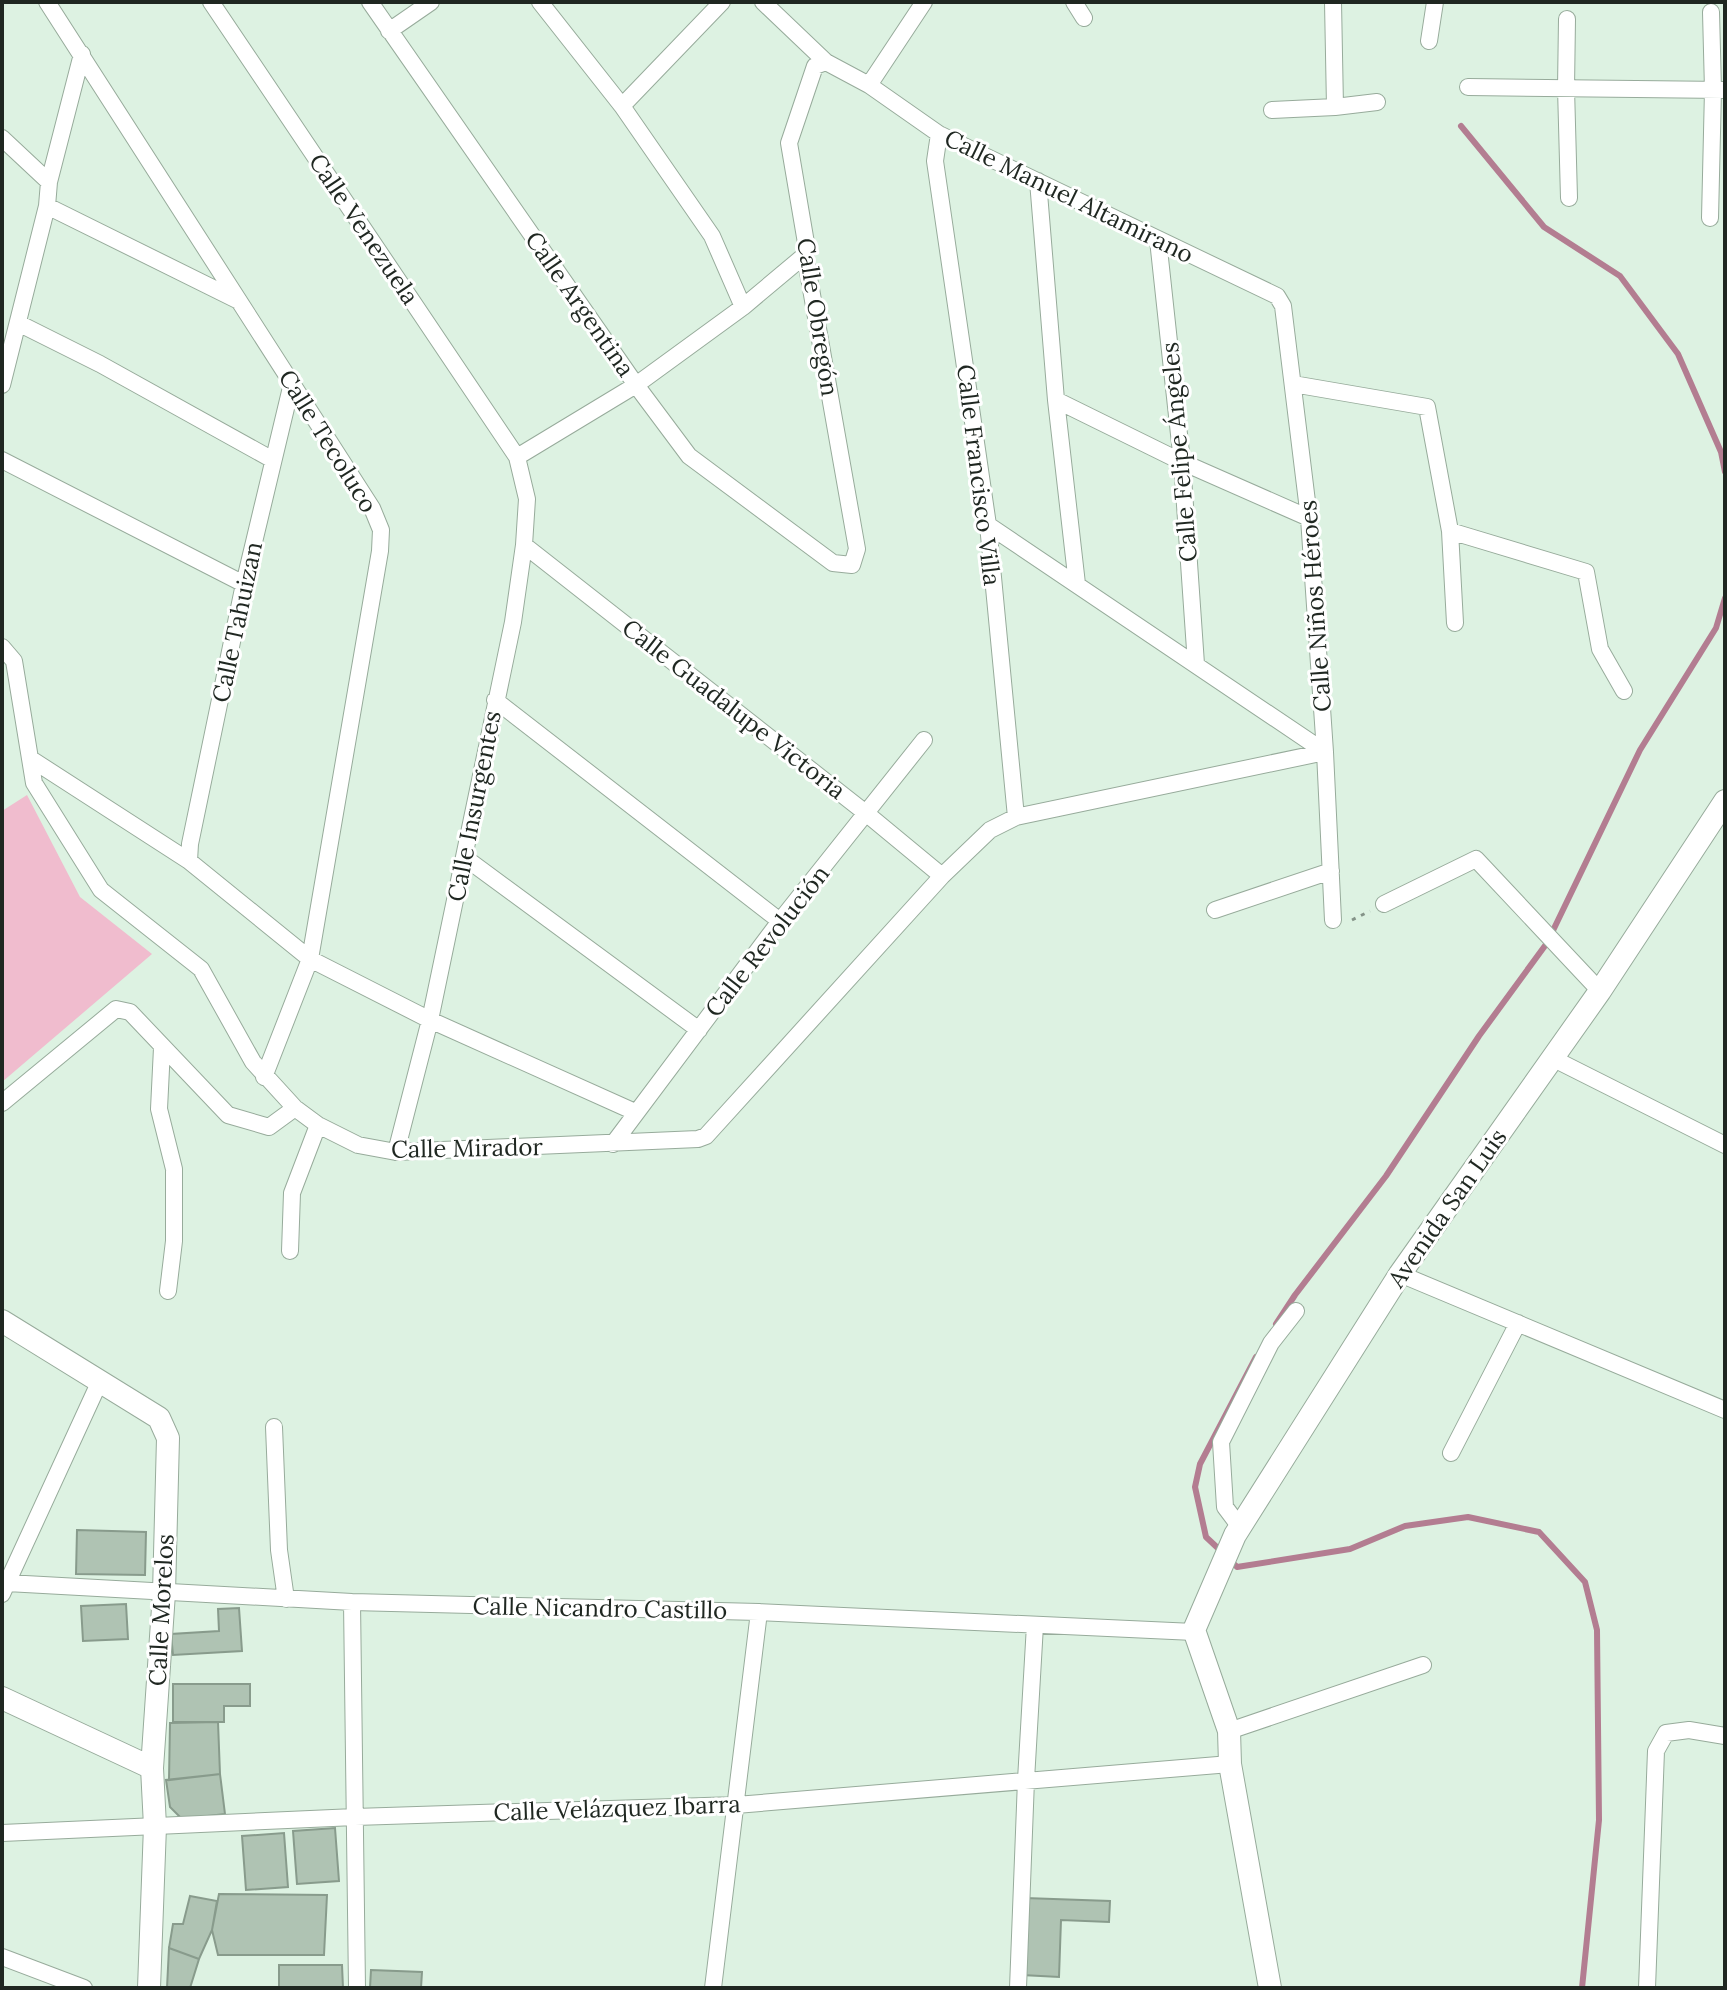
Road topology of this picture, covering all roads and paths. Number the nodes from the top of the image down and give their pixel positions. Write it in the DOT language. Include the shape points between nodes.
graph roads {
  1 [pos="47,2"];
  2 [pos="211,2"];
  3 [pos="370,2"];
  4 [pos="431,2"];
  5 [pos="540,2"];
  6 [pos="722,2"];
  7 [pos="763,2"];
  8 [pos="924,2"];
  9 [pos="1074,2"];
  10 [pos="1333,2"];
  11 [pos="1435,2"];
  12 [pos="1711,12"];
  13 [pos="1084,18"];
  14 [pos="1567,19"];
  15 [pos="389,31"];
  16 [pos="1429,41"];
  17 [pos="82,54"];
  18 [pos="826,62"];
  19 [pos="869,85"];
  20 [pos="1468,87"];
  21 [pos="1566,88"];
  22 [pos="1719,90"];
  23 [pos="1377,102"];
  24 [pos="622,106"];
  25 [pos="1335,107"];
  26 [pos="1272,110"];
  27 [pos="939,134"];
  28 [pos="2,138"];
  29 [pos="1038,181"];
  30 [pos="49,182"];
  31 [pos="1569,198"];
  32 [pos="47,206"];
  33 [pos="1710,218"];
  34 [pos="1158,240"];
  35 [pos="805,255"];
  36 [pos="1277,296"];
  37 [pos="242,303"];
  38 [pos="743,307"];
  39 [pos="18,323"];
  40 [pos="292,383"];
  41 [pos="1293,384"];
  42 [pos="2,385"];
  43 [pos="636,385"];
  44 [pos="1056,400"];
  45 [pos="517,457"];
  46 [pos="2,460"];
  47 [pos="273,460"];
  48 [pos="1182,462"];
  49 [pos="1309,518"];
  50 [pos="988,525"];
  51 [pos="1450,531"];
  52 [pos="524,545"];
  53 [pos="833,563"];
  54 [pos="244,584"];
  55 [pos="1077,584"];
  56 [pos="1455,623"];
  57 [pos="2,647"];
  58 [pos="1196,664"];
  59 [pos="1624,691"];
  60 [pos="495,700"];
  61 [pos="924,740"];
  62 [pos="1325,752"];
  63 [pos="31,759"];
  64 [pos="1725,801"];
  65 [pos="867,814"];
  66 [pos="1016,817"];
  67 [pos="464,857"];
  68 [pos="189,861"];
  69 [pos="1331,871"];
  70 [pos="942,876"];
  71 [pos="1384,904"];
  72 [pos="1215,910"];
  73 [pos="1333,920"];
  74 [pos="780,921"];
  75 [pos="310,959"];
  76 [pos="1600,991"];
  77 [pos="430,1020"];
  78 [pos="699,1030"];
  79 [pos="162,1048"];
  80 [pos="1552,1058"];
  81 [pos="264,1077"];
  82 [pos="2,1103"];
  83 [pos="295,1108"];
  84 [pos="635,1112"];
  85 [pos="318,1125"];
  86 [pos="1724,1142"];
  87 [pos="613,1144"];
  88 [pos="396,1152"];
  89 [pos="290,1251"];
  90 [pos="1400,1274"];
  91 [pos="168,1291"];
  92 [pos="1296,1311"];
  93 [pos="2,1321"];
  94 [pos="1518,1323"];
  95 [pos="99,1383"];
  96 [pos="1725,1410"];
  97 [pos="274,1427"];
  98 [pos="1451,1453"];
  99 [pos="1238,1531"];
  100 [pos="4,1588"];
  101 [pos="164,1593"];
  102 [pos="286,1599"];
  103 [pos="352,1602"];
  104 [pos="759,1612"];
  105 [pos="1035,1625"];
  106 [pos="1194,1631"];
  107 [pos="1423,1665"];
  108 [pos="2,1698"];
  109 [pos="1229,1731"];
  110 [pos="1725,1736"];
  111 [pos="1230,1764"];
  112 [pos="152,1768"];
  113 [pos="1026,1780"];
  114 [pos="736,1805"];
  115 [pos="355,1817"];
  116 [pos="155,1826"];
  117 [pos="2,1833"];
  118 [pos="2,1957"];
  119 [pos="84,1988"];
  120 [pos="149,1988"];
  121 [pos="357,1988"];
  122 [pos="713,1988"];
  123 [pos="1018,1988"];
  124 [pos="1270,1988"];
  125 [pos="1647,1988"];
  1 -- 17 [label="street, Calle Tecoluco"];
  2 -- 45 [label="street, Calle Venezuela"];
  3 -- 15 [label="street, Calle Argentina"];
  4 -- 15 [label="street"];
  5 -- 24 [label="street"];
  6 -- 24 [label="street"];
  7 -- 18 [label="street, Calle Manuel Altamirano"];
  8 -- 19 [label="street"];
  9 -- 13 [label="street"];
  10 -- 25 [label="street"];
  11 -- 16 [label="street"];
  12 -- 22 [label="street"];
  14 -- 21 [label="street"];
  15 -- 43 [label="street, Calle Argentina"];
  17 -- 30 [label="street"];
  17 -- 37 [label="street, Calle Tecoluco"];
  18 -- 19 [label="street, Calle Manuel Altamirano"];
  18 -- 35 [label="street, Calle Obregón" via="815,66 789,143"];
  19 -- 27 [label="street, Calle Manuel Altamirano"];
  20 -- 21 [label="street"];
  21 -- 22 [label="street"];
  21 -- 31 [label="street"];
  22 -- 33 [label="street"];
  23 -- 25 [label="street"];
  24 -- 38 [label="street" via="712,236"];
  25 -- 26 [label="street"];
  27 -- 29 [label="street, Calle Manuel Altamirano"];
  27 -- 50 [label="street, Calle Francisco Villa" via="935,161"];
  28 -- 30 [label="street"];
  29 -- 34 [label="street, Calle Manuel Altamirano"];
  29 -- 44 [label="street"];
  30 -- 32 [label="street"];
  32 -- 37 [label="street"];
  32 -- 39 [label="street"];
  34 -- 36 [label="street, Calle Manuel Altamirano"];
  34 -- 48 [label="street, Calle Felipe Ángeles"];
  35 -- 38 [label="street"];
  35 -- 53 [label="street, Calle Obregón" via="857,549 852,565"];
  36 -- 41 [label="street, Calle Niños Héroes" via="1283,306"];
  37 -- 40 [label="street, Calle Tecoluco"];
  38 -- 43 [label="street"];
  39 -- 42 [label="street"];
  39 -- 47 [label="street"];
  40 -- 47 [label="street, Calle Tahuizan"];
  40 -- 75 [label="street, Calle Tecoluco" via="381,530"];
  41 -- 49 [label="street, Calle Niños Héroes"];
  41 -- 51 [label="street" via="1427,407"];
  43 -- 45 [label="street"];
  43 -- 53 [label="street, Calle Argentina" via="689,456"];
  44 -- 48 [label="street"];
  44 -- 55 [label="street"];
  45 -- 52 [label="street, Calle Insurgentes" via="527,499"];
  46 -- 54 [label="street"];
  47 -- 54 [label="street, Calle Tahuizan"];
  48 -- 49 [label="street"];
  48 -- 58 [label="street, Calle Felipe Ángeles"];
  49 -- 62 [label="street, Calle Niños Héroes"];
  50 -- 55 [label="street"];
  50 -- 66 [label="street, Calle Francisco Villa"];
  51 -- 56 [label="street"];
  51 -- 59 [label="street" via="1586,572 1600,649"];
  52 -- 60 [label="street, Calle Insurgentes"];
  52 -- 65 [label="street, Calle Guadalupe Victoria"];
  54 -- 68 [label="street, Calle Tahuizan"];
  55 -- 58 [label="street"];
  57 -- 63 [label="street, Calle Mirador" via="14,661"];
  58 -- 62 [label="street"];
  60 -- 67 [label="street, Calle Insurgentes"];
  60 -- 74 [label="street"];
  61 -- 65 [label="street, Calle Revolución"];
  62 -- 66 [label="street"];
  62 -- 69 [label="street, Calle Niños Héroes"];
  63 -- 68 [label="street"];
  63 -- 81 [label="street, Calle Mirador" via="34,783 101,890 201,969"];
  64 -- 76 [label="street, Avenida San Luis"];
  65 -- 70 [label="street, Calle Guadalupe Victoria"];
  65 -- 74 [label="street, Calle Revolución"];
  66 -- 70 [label="street" via="990,830"];
  67 -- 77 [label="street, Calle Insurgentes"];
  67 -- 78 [label="street"];
  68 -- 75 [label="street"];
  69 -- 72 [label="street"];
  69 -- 73 [label="street, Calle Niños Héroes"];
  70 -- 87 [label="street, Calle Mirador" via="706,1136"];
  71 -- 73 [label="path" via="1345,924"];
  71 -- 76 [label="street" via="1476,859"];
  74 -- 78 [label="street, Calle Revolución"];
  75 -- 77 [label="street"];
  75 -- 81 [label="street, Calle Tecoluco"];
  76 -- 80 [label="street, Avenida San Luis"];
  77 -- 84 [label="street"];
  77 -- 88 [label="street, Calle Insurgentes"];
  78 -- 84 [label="street, Calle Revolución"];
  79 -- 82 [label="street" via="130,1012 116,1009"];
  79 -- 83 [label="street" via="228,1115 269,1127"];
  79 -- 91 [label="street" via="159,1109 174,1169"];
  80 -- 86 [label="street"];
  80 -- 90 [label="street, Avenida San Luis"];
  81 -- 83 [label="street, Calle Mirador"];
  83 -- 85 [label="street, Calle Mirador"];
  84 -- 87 [label="street, Calle Revolución"];
  85 -- 88 [label="street, Calle Mirador" via="358,1145"];
  85 -- 89 [label="street" via="292,1193"];
  87 -- 88 [label="street, Calle Mirador"];
  90 -- 94 [label="street"];
  90 -- 99 [label="street, Avenida San Luis"];
  92 -- 99 [label="street" via="1271,1343 1221,1442 1225,1507"];
  93 -- 95 [label="street, Calle Morelos"];
  94 -- 96 [label="street"];
  94 -- 98 [label="street"];
  95 -- 100 [label="street"];
  95 -- 101 [label="street, Calle Morelos" via="159,1418 165,1428"];
  97 -- 102 [label="street"];
  99 -- 106 [label="street, Avenida San Luis"];
  100 -- 101 [label="street, Calle Nicandro Castillo"];
  101 -- 102 [label="street, Calle Nicandro Castillo"];
  101 -- 112 [label="street, Calle Morelos"];
  102 -- 103 [label="street, Calle Nicandro Castillo"];
  103 -- 104 [label="street, Calle Nicandro Castillo"];
  103 -- 115 [label="street"];
  104 -- 105 [label="street, Calle Nicandro Castillo"];
  104 -- 114 [label="street"];
  105 -- 106 [label="street, Calle Nicandro Castillo"];
  105 -- 113 [label="street"];
  106 -- 109 [label="street"];
  107 -- 109 [label="street"];
  108 -- 112 [label="street"];
  109 -- 111 [label="street"];
  110 -- 125 [label="street" via="1689,1730 1666,1733 1656,1751"];
  111 -- 113 [label="street, Calle Velázquez Ibarra"];
  111 -- 124 [label="street"];
  112 -- 116 [label="street, Calle Morelos"];
  113 -- 114 [label="street, Calle Velázquez Ibarra"];
  113 -- 123 [label="street"];
  114 -- 115 [label="street, Calle Velázquez Ibarra"];
  114 -- 122 [label="street"];
  115 -- 116 [label="street, Calle Velázquez Ibarra"];
  115 -- 121 [label="street"];
  116 -- 117 [label="street, Calle Velázquez Ibarra"];
  116 -- 120 [label="street, Calle Morelos"];
  118 -- 119 [label="street"];
}
